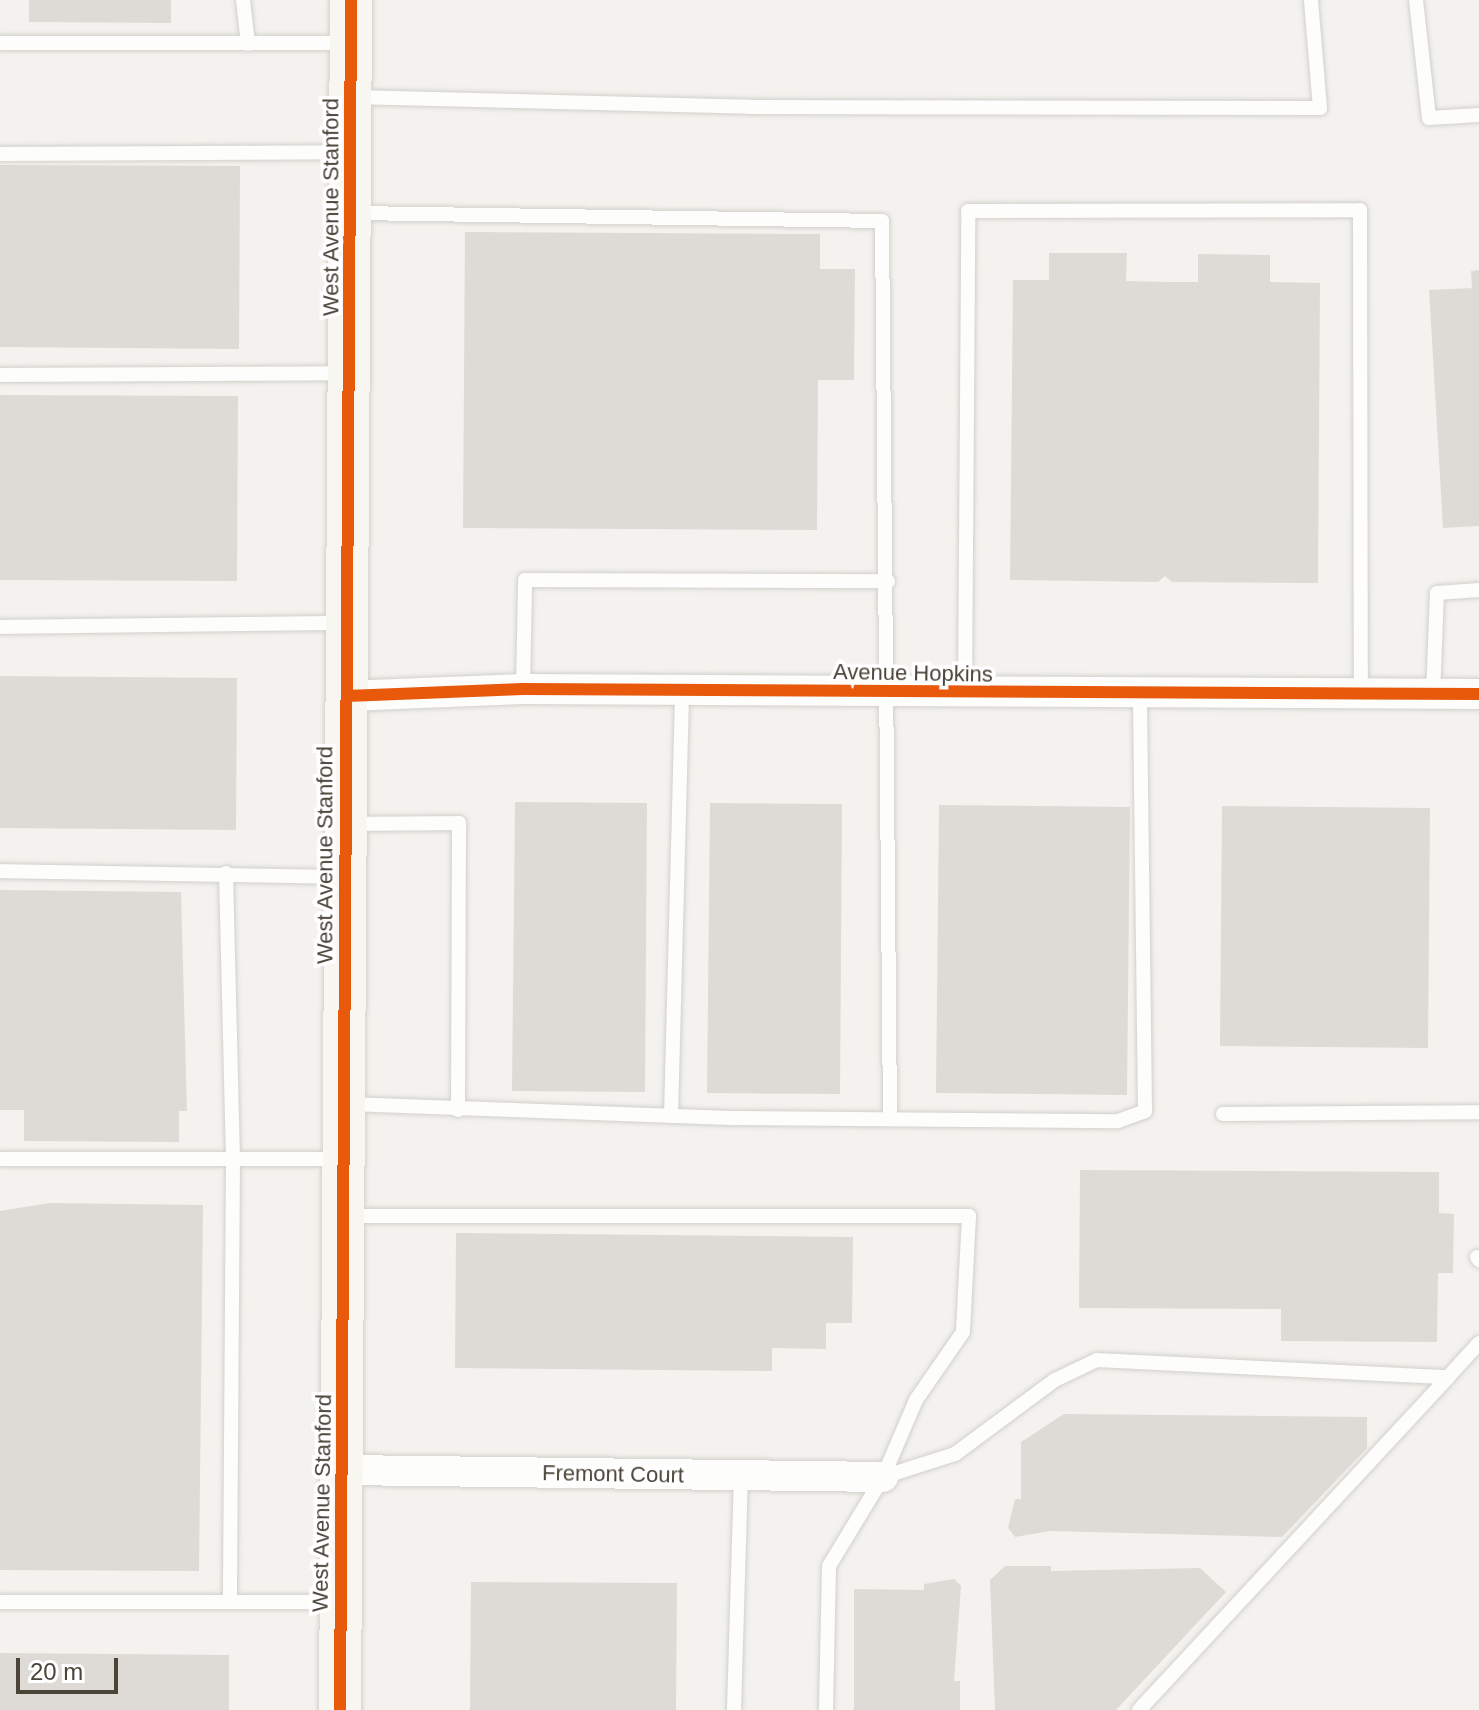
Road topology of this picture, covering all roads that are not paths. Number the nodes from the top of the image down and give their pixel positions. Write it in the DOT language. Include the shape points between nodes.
graph roads {
  1 [pos="243,0"];
  2 [pos="351,0"];
  3 [pos="1311,0"];
  4 [pos="1416,0"];
  5 [pos="0,43"];
  6 [pos="351,43"];
  7 [pos="248,44"];
  8 [pos="352,97"];
  9 [pos="1479,115"];
  10 [pos="352,152"];
  11 [pos="0,154"];
  12 [pos="352,213"];
  13 [pos="351,373"];
  14 [pos="0,375"];
  15 [pos="888,581"];
  16 [pos="1479,590"];
  17 [pos="348,623"];
  18 [pos="0,627"];
  19 [pos="523,689"];
  20 [pos="682,691"];
  21 [pos="889,693"];
  22 [pos="965,693"];
  23 [pos="1479,694"];
  24 [pos="1140,695"];
  25 [pos="347,696"];
  26 [pos="1433,696"];
  27 [pos="1361,698"];
  28 [pos="345,824"];
  29 [pos="0,871"];
  30 [pos="226,873"];
  31 [pos="345,877"];
  32 [pos="344,1104"];
  33 [pos="458,1110"];
  34 [pos="1479,1112"];
  35 [pos="1223,1114"];
  36 [pos="671,1116"];
  37 [pos="890,1117"];
  38 [pos="233,1158"];
  39 [pos="0,1159"];
  40 [pos="346,1159"];
  41 [pos="344,1216"];
  42 [pos="1479,1343"];
  43 [pos="1448,1377"];
  44 [pos="343,1470"];
  45 [pos="741,1475"];
  46 [pos="883,1477"];
  47 [pos="230,1600"];
  48 [pos="0,1602"];
  49 [pos="341,1602"];
  50 [pos="340,1710"];
  51 [pos="734,1710"];
  52 [pos="826,1710"];
  53 [pos="1139,1710"];
  1 -- 7 [label="lane"];
  2 -- 6 [label="street, West Avenue Stanford"];
  3 -- 8 [label="lane" via="1320,108 750,107"];
  4 -- 9 [label="lane" via="1429,118"];
  5 -- 7 [label="lane"];
  6 -- 7 [label="lane"];
  6 -- 8 [label="street, West Avenue Stanford"];
  8 -- 10 [label="street, West Avenue Stanford"];
  10 -- 11 [label="lane"];
  10 -- 12 [label="street, West Avenue Stanford"];
  12 -- 13 [label="street, West Avenue Stanford"];
  12 -- 15 [label="lane" via="882,221"];
  13 -- 14 [label="lane"];
  13 -- 17 [label="street, West Avenue Stanford"];
  15 -- 19 [label="lane" via="525,580"];
  15 -- 21 [label="lane"];
  16 -- 26 [label="lane" via="1437,593"];
  17 -- 18 [label="lane"];
  17 -- 25 [label="street, West Avenue Stanford"];
  19 -- 20 [label="street, Avenue Hopkins"];
  19 -- 25 [label="street, Avenue Hopkins"];
  20 -- 21 [label="street, Avenue Hopkins"];
  20 -- 36 [label="lane"];
  21 -- 22 [label="street, Avenue Hopkins"];
  21 -- 37 [label="lane"];
  22 -- 24 [label="street, Avenue Hopkins"];
  22 -- 27 [label="lane" via="968,211 1360,210"];
  23 -- 26 [label="street, Avenue Hopkins"];
  24 -- 27 [label="street, Avenue Hopkins"];
  24 -- 37 [label="lane" via="1145,1111 1118,1121"];
  25 -- 28 [label="street, West Avenue Stanford"];
  26 -- 27 [label="street, Avenue Hopkins"];
  28 -- 31 [label="street, West Avenue Stanford"];
  28 -- 33 [label="lane" via="459,823"];
  29 -- 30 [label="lane"];
  30 -- 31 [label="lane"];
  30 -- 38 [label="lane"];
  31 -- 32 [label="street, West Avenue Stanford"];
  32 -- 33 [label="lane"];
  32 -- 40 [label="street, West Avenue Stanford"];
  33 -- 36 [label="lane"];
  34 -- 35 [label="lane"];
  36 -- 37 [label="lane"];
  38 -- 39 [label="lane"];
  38 -- 40 [label="lane"];
  38 -- 47 [label="lane"];
  40 -- 41 [label="street, West Avenue Stanford"];
  41 -- 44 [label="street, West Avenue Stanford"];
  41 -- 46 [label="lane" via="969,1216 963,1332 916,1400"];
  42 -- 43 [label="lane"];
  43 -- 46 [label="lane" via="1097,1360 1055,1380 955,1454"];
  43 -- 53 [label="lane"];
  44 -- 45 [label="street, Fremont Court"];
  44 -- 49 [label="street, West Avenue Stanford"];
  45 -- 46 [label="street, Fremont Court"];
  45 -- 51 [label="lane"];
  46 -- 52 [label="lane" via="829,1566"];
  47 -- 48 [label="lane"];
  47 -- 49 [label="lane"];
  49 -- 50 [label="street, West Avenue Stanford"];
}
